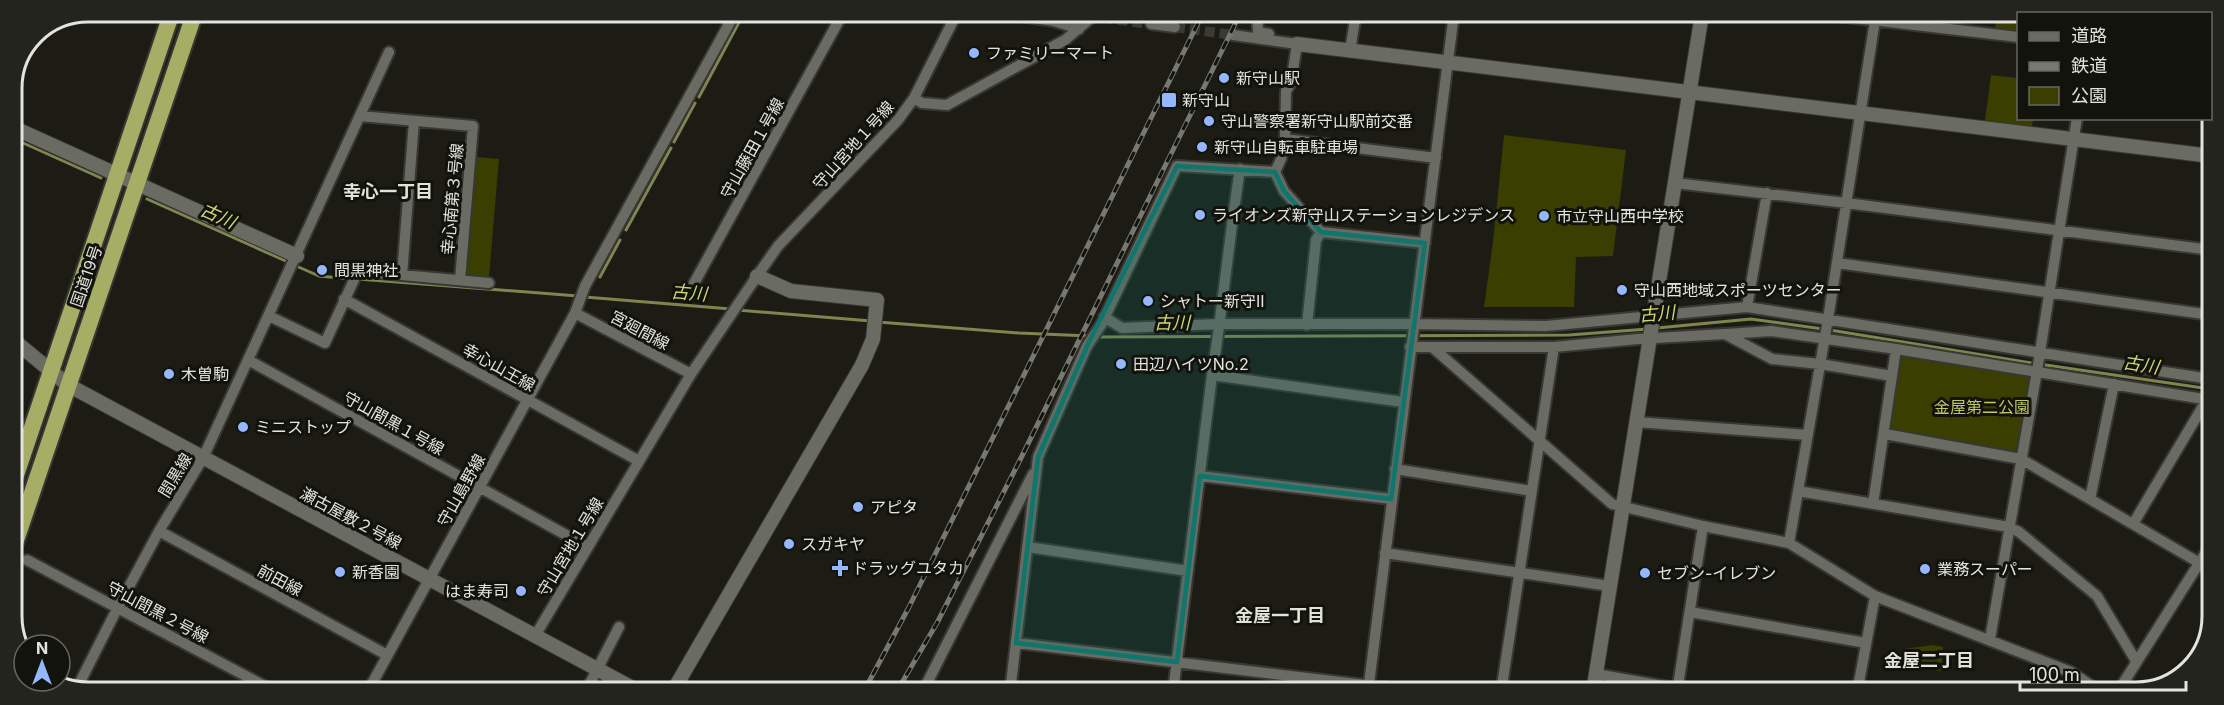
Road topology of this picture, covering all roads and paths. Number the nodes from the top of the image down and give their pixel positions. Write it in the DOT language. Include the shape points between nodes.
graph roads {
  1 [pos="169,22"];
  2 [pos="192,22"];
  3 [pos="730,22"];
  4 [pos="838,22"];
  5 [pos="952,22"];
  6 [pos="1057,22"];
  7 [pos="1086,22"];
  8 [pos="1257,22"];
  9 [pos="1355,22"];
  10 [pos="1453,22"];
  11 [pos="1701,22"];
  12 [pos="1875,22"];
  13 [pos="1906,22"];
  14 [pos="1151,24"];
  15 [pos="1175,27"];
  16 [pos="1079,29"];
  17 [pos="1233,35"];
  18 [pos="2017,37"];
  19 [pos="1296,44"];
  20 [pos="1350,51"];
  21 [pos="389,52"];
  22 [pos="1448,62"];
  23 [pos="1689,93"];
  24 [pos="914,98"];
  25 [pos="1860,113"];
  26 [pos="360,116"];
  27 [pos="2076,120"];
  28 [pos="414,121"];
  29 [pos="22,132"];
  30 [pos="1285,138"];
  31 [pos="2072,140"];
  32 [pos="2201,155"];
  33 [pos="1436,158"];
  34 [pos="1240,169"];
  35 [pos="1275,171"];
  36 [pos="118,175"];
  37 [pos="136,183"];
  38 [pos="1675,183"];
  39 [pos="1767,193"];
  40 [pos="1846,202"];
  41 [pos="2058,230"];
  42 [pos="1321,232"];
  43 [pos="1425,243"];
  44 [pos="2201,249"];
  45 [pos="296,257"];
  46 [pos="1837,263"];
  47 [pos="402,275"];
  48 [pos="757,276"];
  49 [pos="460,280"];
  50 [pos="489,283"];
  51 [pos="2048,292"];
  52 [pos="687,296"];
  53 [pos="344,299"];
  54 [pos="1747,307"];
  55 [pos="577,308"];
  56 [pos="2201,314"];
  57 [pos="269,316"];
  58 [pos="1828,319"];
  59 [pos="1102,321"];
  60 [pos="1220,324"];
  61 [pos="1413,324"];
  62 [pos="1307,325"];
  63 [pos="1651,328"];
  64 [pos="1725,334"];
  65 [pos="1825,339"];
  66 [pos="1410,346"];
  67 [pos="22,347"];
  68 [pos="1432,347"];
  69 [pos="1554,347"];
  70 [pos="1896,349"];
  71 [pos="2039,355"];
  72 [pos="248,360"];
  73 [pos="1820,363"];
  74 [pos="51,370"];
  75 [pos="2037,371"];
  76 [pos="691,374"];
  77 [pos="1212,375"];
  78 [pos="1892,376"];
  79 [pos="2202,378"];
  80 [pos="2114,384"];
  81 [pos="68,386"];
  82 [pos="2202,397"];
  83 [pos="527,400"];
  84 [pos="1403,402"];
  85 [pos="2202,410"];
  86 [pos="1636,422"];
  87 [pos="23,431"];
  88 [pos="1885,434"];
  89 [pos="1808,435"];
  90 [pos="1539,439"];
  91 [pos="203,458"];
  92 [pos="2021,459"];
  93 [pos="639,461"];
  94 [pos="1037,466"];
  95 [pos="1395,469"];
  96 [pos="1200,476"];
  97 [pos="479,487"];
  98 [pos="1532,491"];
  99 [pos="1798,491"];
  100 [pos="1391,499"];
  101 [pos="2090,499"];
  102 [pos="1873,504"];
  103 [pos="1622,508"];
  104 [pos="2133,524"];
  105 [pos="1703,526"];
  106 [pos="2009,527"];
  107 [pos="159,531"];
  108 [pos="1789,543"];
  109 [pos="23,546"];
  110 [pos="588,547"];
  111 [pos="1028,547"];
  112 [pos="1385,553"];
  113 [pos="23,557"];
  114 [pos="2202,559"];
  115 [pos="2199,563"];
  116 [pos="2202,565"];
  117 [pos="1188,571"];
  118 [pos="1520,573"];
  119 [pos="429,579"];
  120 [pos="1610,586"];
  121 [pos="1875,596"];
  122 [pos="118,607"];
  123 [pos="1690,612"];
  124 [pos="620,627"];
  125 [pos="535,636"];
  126 [pos="1990,639"];
  127 [pos="1016,643"];
  128 [pos="1866,643"];
  129 [pos="387,655"];
  130 [pos="2136,661"];
  131 [pos="1177,662"];
  132 [pos="598,670"];
  133 [pos="1596,674"];
  134 [pos="80,682"];
  135 [pos="257,682"];
  136 [pos="373,682"];
  137 [pos="591,682"];
  138 [pos="621,682"];
  139 [pos="679,682"];
  140 [pos="929,682"];
  141 [pos="1012,682"];
  142 [pos="1174,682"];
  143 [pos="1324,682"];
  144 [pos="1369,682"];
  145 [pos="1503,682"];
  146 [pos="1595,682"];
  147 [pos="1634,682"];
  148 [pos="1678,682"];
  149 [pos="1859,682"];
  150 [pos="2086,682"];
  151 [pos="2124,682"];
  1 -- 36 [label="highway, 国道19号"];
  2 -- 37 [label="highway, 国道19号"];
  3 -- 55 [label="street, 守山島野線" via="584,286"];
  4 -- 52 [label="street, 守山藤田１号線"];
  5 -- 24 [label="street"];
  6 -- 16 [label="street"];
  7 -- 16 [label="street, 守山宮地１号線"];
  8 -- 19 [label="street" via="1258,32 1287,36"];
  9 -- 20 [label="street"];
  10 -- 22 [label="street"];
  11 -- 23 [label="street"];
  12 -- 25 [label="street"];
  13 -- 18 [label="street"];
  14 -- 15 [label="street"];
  16 -- 24 [label="street, 守山宮地１号線" via="947,105 922,104"];
  17 -- 19 [label="street"];
  19 -- 20 [label="street"];
  19 -- 30 [label="street" via="1291,83 1286,91"];
  20 -- 22 [label="street"];
  21 -- 26 [label="street"];
  22 -- 23 [label="street"];
  22 -- 33 [label="street"];
  23 -- 25 [label="street"];
  23 -- 38 [label="street"];
  24 -- 48 [label="street, 守山宮地１号線" via="898,120 778,246"];
  25 -- 31 [label="street"];
  25 -- 40 [label="street"];
  26 -- 28 [label="street, 幸心南第３号線"];
  26 -- 45 [label="street"];
  27 -- 31 [label="street"];
  28 -- 47 [label="street"];
  28 -- 49 [label="street, 幸心南第３号線" via="473,126"];
  29 -- 36 [label="street"];
  30 -- 33 [label="street"];
  30 -- 35 [label="street"];
  31 -- 32 [label="street"];
  31 -- 41 [label="street"];
  33 -- 43 [label="street"];
  34 -- 35 [label="street"];
  34 -- 59 [label="street" via="1177,166"];
  34 -- 60 [label="street"];
  35 -- 42 [label="street" via="1284,190"];
  36 -- 37 [label="street"];
  36 -- 74 [label="highway, 国道19号"];
  37 -- 45 [label="street"];
  37 -- 81 [label="highway, 国道19号"];
  38 -- 39 [label="street"];
  38 -- 63 [label="street"];
  39 -- 40 [label="street"];
  39 -- 54 [label="street"];
  40 -- 41 [label="street"];
  40 -- 46 [label="street"];
  41 -- 44 [label="street"];
  41 -- 51 [label="street"];
  42 -- 43 [label="street"];
  42 -- 62 [label="street" via="1316,240"];
  43 -- 61 [label="street"];
  45 -- 57 [label="street, 間黒線"];
  46 -- 51 [label="street"];
  46 -- 58 [label="street"];
  47 -- 49 [label="street"];
  47 -- 53 [label="street" via="358,271"];
  48 -- 76 [label="street, 守山宮地１号線"];
  48 -- 139 [label="street" via="791,291 877,300 873,339 862,365"];
  49 -- 50 [label="street"];
  51 -- 56 [label="street"];
  51 -- 71 [label="street"];
  53 -- 57 [label="street" via="325,343"];
  53 -- 83 [label="street, 幸心山王線"];
  54 -- 58 [label="street"];
  54 -- 63 [label="street"];
  55 -- 76 [label="street, 宮廻間線"];
  55 -- 83 [label="street, 守山島野線"];
  57 -- 72 [label="street, 間黒線"];
  58 -- 65 [label="street"];
  58 -- 71 [label="street"];
  59 -- 60 [label="street" via="1122,328"];
  59 -- 94 [label="street" via="1086,347"];
  60 -- 62 [label="street"];
  60 -- 77 [label="street"];
  61 -- 62 [label="street"];
  61 -- 63 [label="street"];
  61 -- 66 [label="street"];
  63 -- 64 [label="street"];
  63 -- 69 [label="street"];
  63 -- 86 [label="street"];
  64 -- 65 [label="street" via="1771,331"];
  64 -- 73 [label="street" via="1772,359"];
  65 -- 70 [label="street"];
  65 -- 73 [label="street"];
  66 -- 68 [label="street"];
  66 -- 84 [label="street"];
  67 -- 74 [label="street, 瀬古屋敷２号線"];
  68 -- 69 [label="street"];
  68 -- 90 [label="street"];
  69 -- 90 [label="street"];
  70 -- 75 [label="street"];
  70 -- 78 [label="street"];
  71 -- 75 [label="street"];
  71 -- 79 [label="street"];
  72 -- 91 [label="street, 間黒線"];
  72 -- 97 [label="street, 守山間黒１号線"];
  73 -- 78 [label="street"];
  73 -- 89 [label="street"];
  74 -- 81 [label="street, 瀬古屋敷２号線"];
  74 -- 87 [label="highway, 国道19号"];
  75 -- 80 [label="street"];
  75 -- 92 [label="street"];
  76 -- 93 [label="street, 守山宮地１号線"];
  77 -- 84 [label="street"];
  77 -- 96 [label="street"];
  78 -- 88 [label="street"];
  80 -- 82 [label="street"];
  80 -- 101 [label="street"];
  81 -- 91 [label="street, 瀬古屋敷２号線"];
  81 -- 109 [label="highway, 国道19号"];
  83 -- 93 [label="street, 幸心山王線"];
  83 -- 97 [label="street, 守山島野線"];
  84 -- 95 [label="street"];
  85 -- 104 [label="street"];
  86 -- 89 [label="street"];
  86 -- 103 [label="street"];
  88 -- 92 [label="street"];
  88 -- 102 [label="street"];
  89 -- 99 [label="street"];
  90 -- 98 [label="street"];
  90 -- 103 [label="street" via="1612,504"];
  91 -- 107 [label="street, 間黒線"];
  91 -- 119 [label="street, 瀬古屋敷２号線"];
  92 -- 101 [label="street"];
  92 -- 106 [label="street"];
  93 -- 110 [label="street, 守山宮地１号線"];
  94 -- 111 [label="street"];
  94 -- 140 [label="street"];
  95 -- 98 [label="street"];
  95 -- 100 [label="street"];
  96 -- 100 [label="street"];
  96 -- 117 [label="street"];
  97 -- 110 [label="street, 守山間黒１号線"];
  97 -- 119 [label="street, 守山島野線"];
  98 -- 118 [label="street"];
  99 -- 102 [label="street"];
  99 -- 108 [label="street"];
  100 -- 112 [label="street"];
  101 -- 104 [label="street"];
  102 -- 106 [label="street"];
  103 -- 105 [label="street"];
  103 -- 120 [label="street"];
  104 -- 115 [label="street"];
  105 -- 108 [label="street"];
  105 -- 123 [label="street"];
  106 -- 126 [label="street"];
  106 -- 130 [label="street" via="2019,531 2097,596"];
  107 -- 122 [label="street, 間黒線"];
  107 -- 129 [label="street, 前田線"];
  108 -- 121 [label="street"];
  110 -- 125 [label="street, 守山宮地１号線"];
  111 -- 117 [label="street"];
  111 -- 127 [label="street"];
  112 -- 118 [label="street"];
  112 -- 144 [label="street"];
  113 -- 122 [label="street, 守山間黒２号線"];
  114 -- 115 [label="street"];
  115 -- 116 [label="street"];
  115 -- 130 [label="street"];
  117 -- 131 [label="street"];
  118 -- 120 [label="street"];
  118 -- 145 [label="street"];
  119 -- 125 [label="street, 瀬古屋敷２号線"];
  119 -- 129 [label="street, 守山島野線"];
  120 -- 133 [label="street"];
  121 -- 126 [label="street"];
  121 -- 128 [label="street"];
  122 -- 134 [label="street, 間黒線"];
  122 -- 135 [label="street, 守山間黒２号線"];
  123 -- 128 [label="street"];
  123 -- 148 [label="street"];
  124 -- 132 [label="street"];
  125 -- 132 [label="street, 瀬古屋敷２号線"];
  126 -- 150 [label="street" via="2071,672"];
  127 -- 131 [label="street"];
  127 -- 141 [label="street"];
  128 -- 149 [label="street"];
  129 -- 136 [label="street, 守山島野線"];
  130 -- 151 [label="street"];
  131 -- 142 [label="street"];
  131 -- 143 [label="street"];
  132 -- 137 [label="street"];
  132 -- 138 [label="street, 瀬古屋敷２号線"];
  133 -- 146 [label="street"];
  133 -- 147 [label="street"];
}
